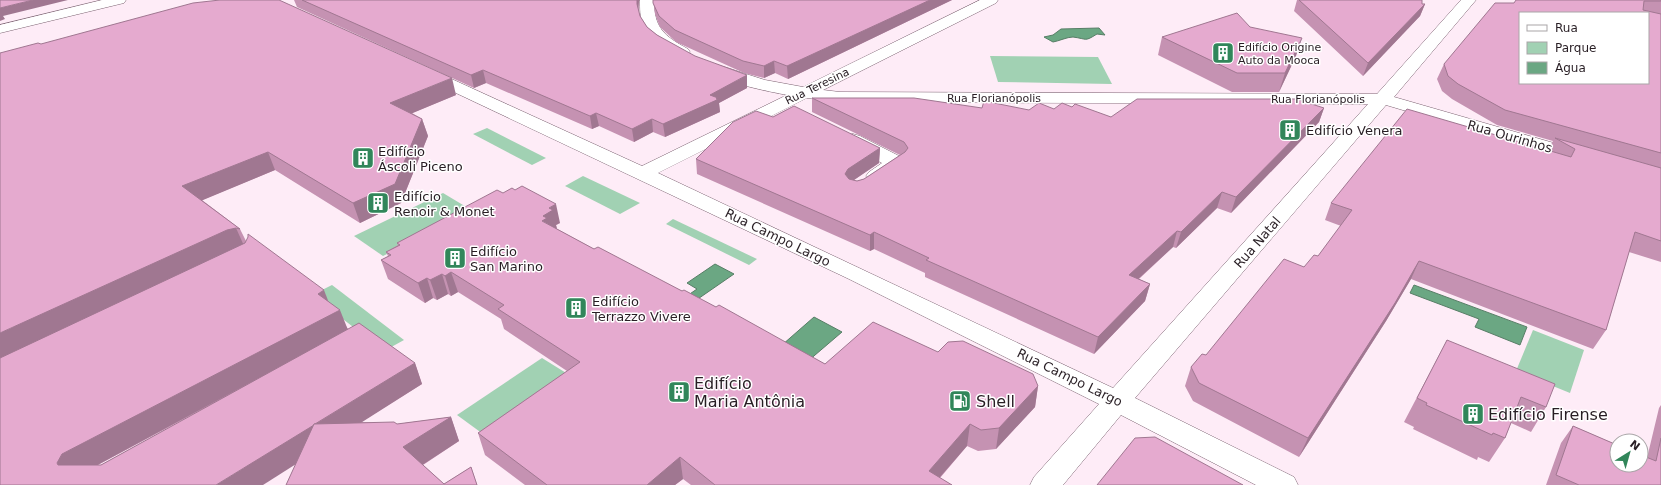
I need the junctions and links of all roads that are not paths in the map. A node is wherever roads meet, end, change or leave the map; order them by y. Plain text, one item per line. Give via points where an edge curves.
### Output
1 (119, 0) edge
2 (646, 0) edge
3 (991, 0) edge
4 (1470, 0) edge
5 (0, 29) edge
6 (409, 66) edge
7 (804, 93) junction
8 (1308, 99) junction
9 (1383, 99) junction
10 (780, 105) junction
11 (801, 115) edge
12 (1364, 121) junction
13 (834, 132) edge
14 (1593, 160) edge
15 (643, 173) junction
16 (862, 184) edge
17 (1118, 400) junction
18 (1045, 485) edge
19 (1283, 485) edge

1 - 5 street
2 - 7 street, Rua Florianópolis via 646,14 652,30 670,46 737,78
3 - 7 street, Rua Teresina
4 - 9 street, Rua Natal
6 - 15 street, Rua Campo Largo
7 - 8 street, Rua Florianópolis via 840,97
7 - 10 street, Rua Teresina
8 - 9 street, Rua Florianópolis
8 - 12 street via 1354,113
9 - 12 street, Rua Natal
9 - 14 street, Rua Ourinhos
10 - 11 street
10 - 15 street, Rua Teresina
12 - 17 street, Rua Natal
13 - 16 street via 896,162
15 - 17 street, Rua Campo Largo
17 - 18 street, Rua Natal
17 - 19 street, Rua Campo Largo

